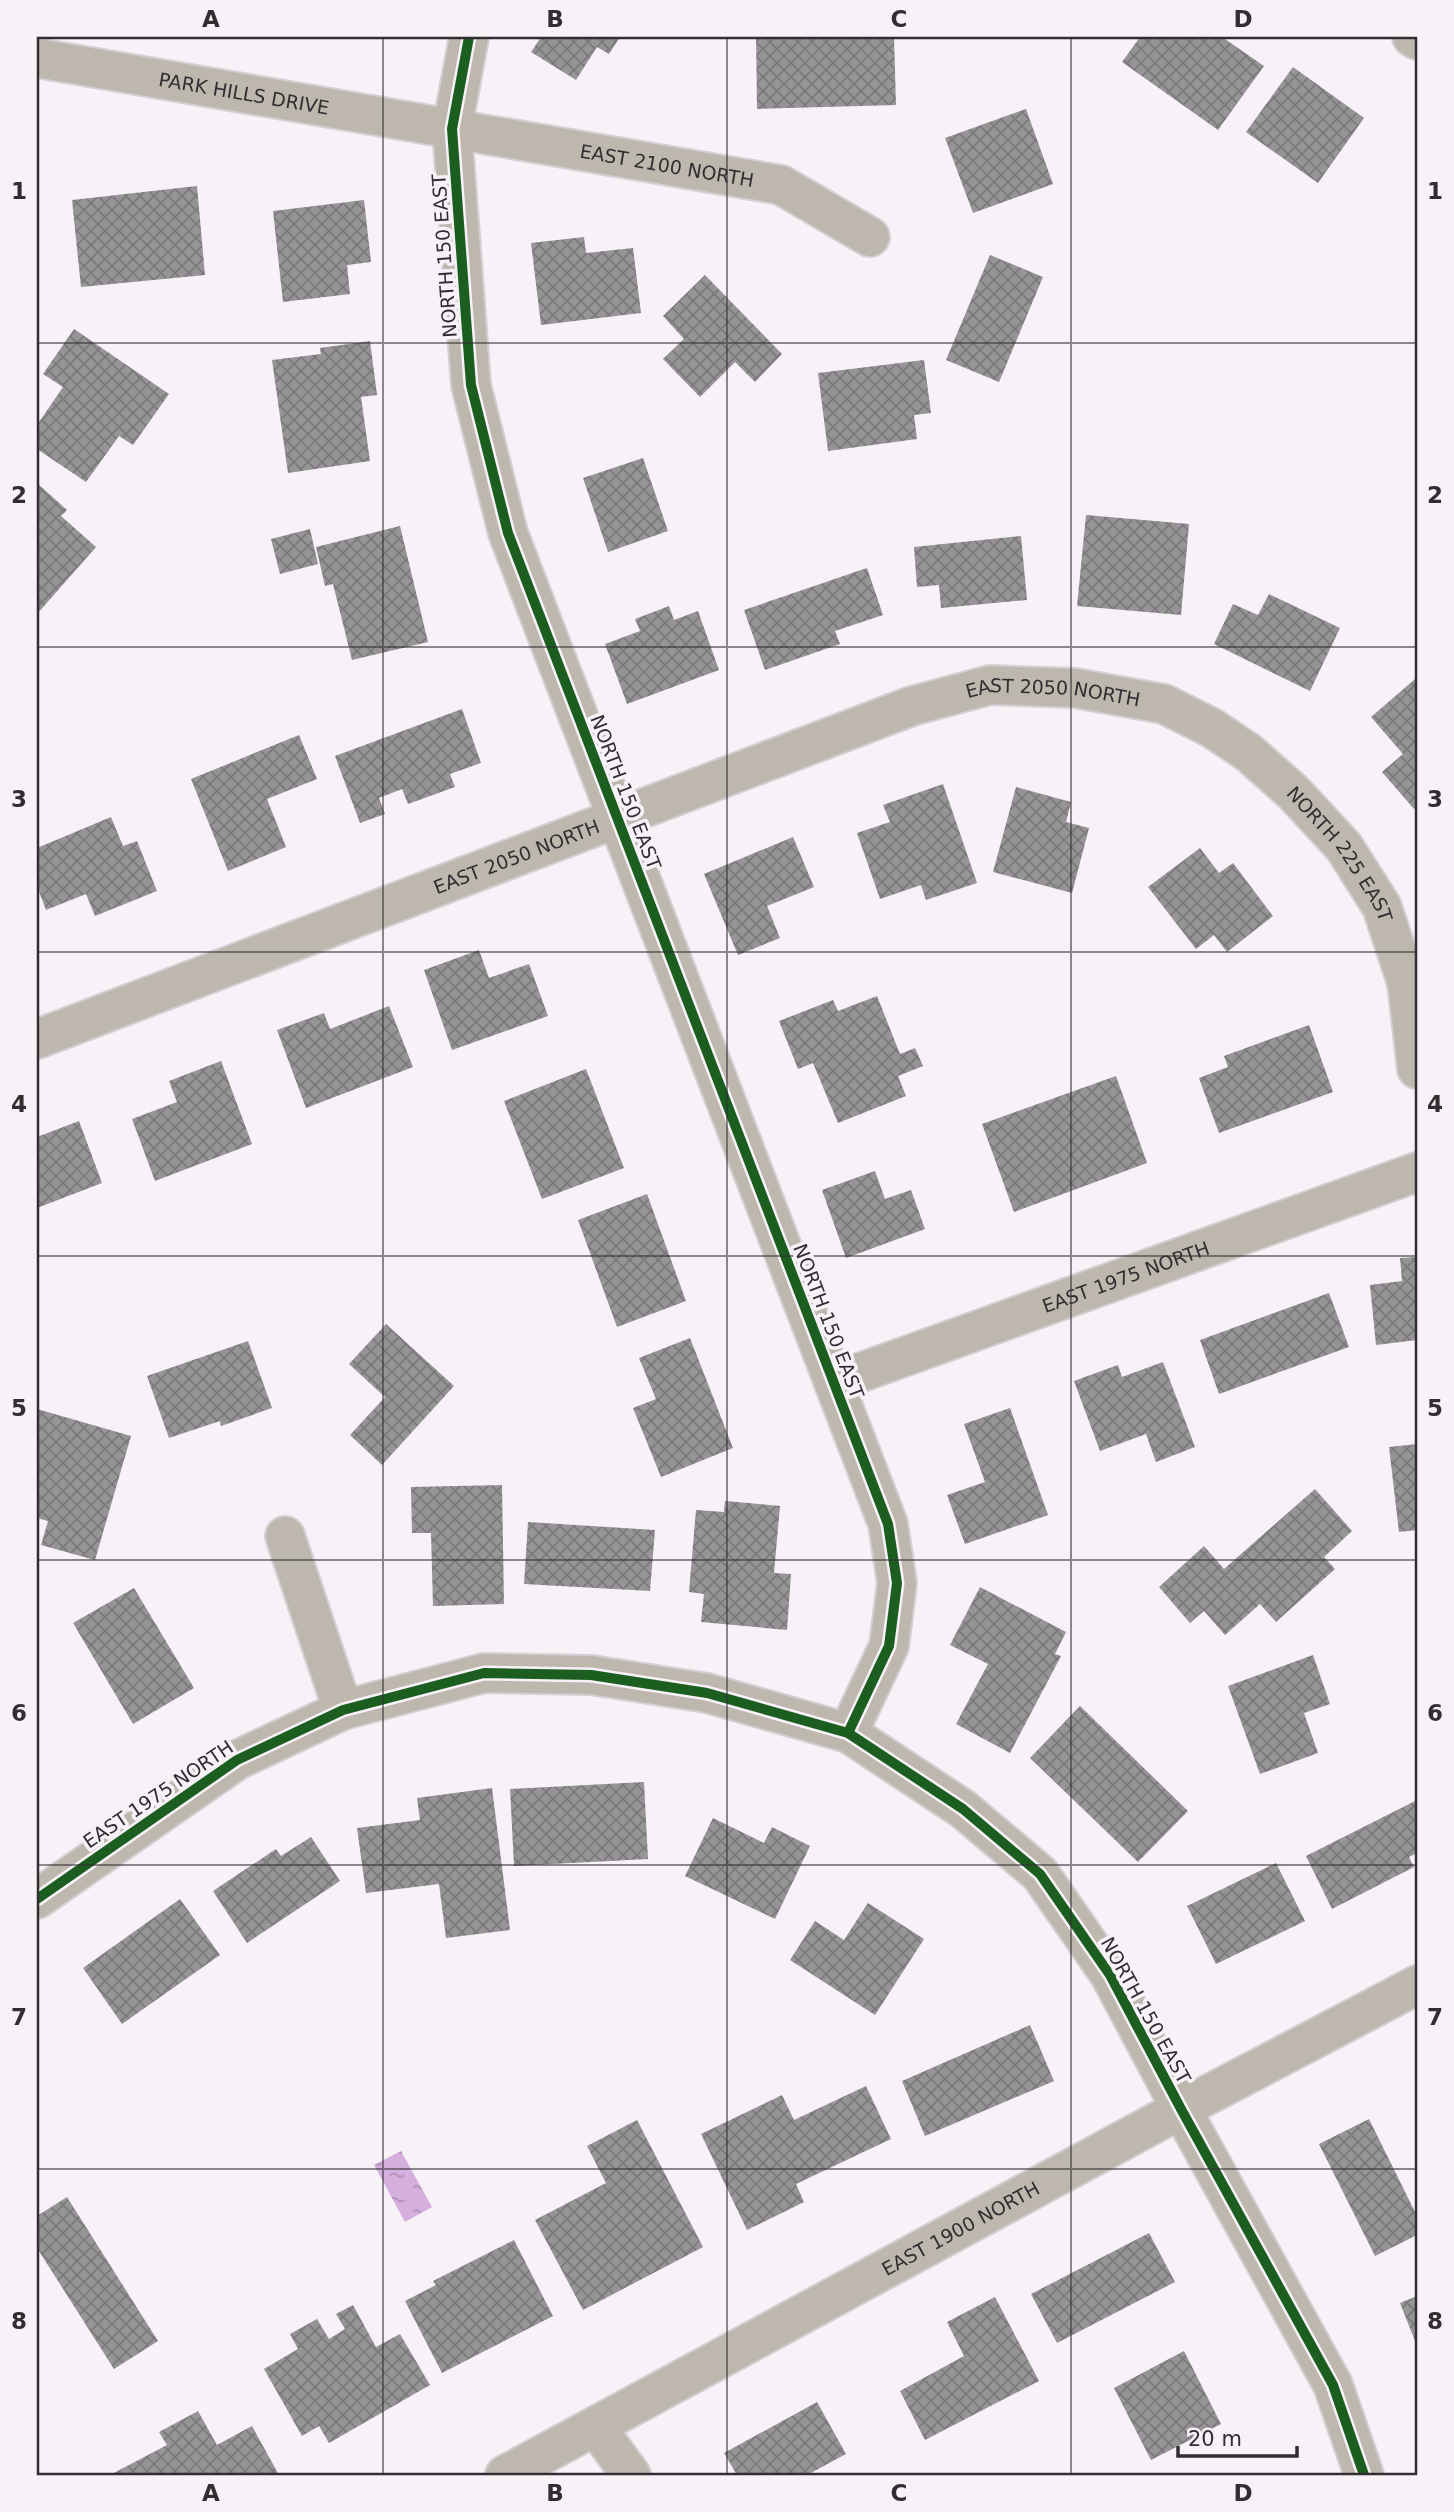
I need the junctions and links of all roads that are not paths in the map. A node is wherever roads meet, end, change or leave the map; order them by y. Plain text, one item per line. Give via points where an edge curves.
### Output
1 (469, 37) edge
2 (1412, 37) edge
3 (1417, 40) edge
4 (38, 63) edge
5 (452, 129) junction
6 (870, 237) dead end
7 (1164, 704) joint
8 (617, 818) junction
9 (37, 1039) edge
10 (1417, 1069) edge
11 (1417, 1172) edge
12 (834, 1382) junction
13 (285, 1536) dead end
14 (343, 1710) junction
15 (848, 1733) junction
16 (37, 1899) edge
17 (1417, 1985) edge
18 (1181, 2109) junction
19 (596, 2427) junction
20 (505, 2475) edge
21 (631, 2475) edge
22 (1364, 2475) edge

1 - 5 street, NORTH 150 EAST
2 - 3 street
4 - 5 street, PARK HILLS DRIVE
5 - 6 street, EAST 2100 NORTH via 781,185
5 - 8 street, NORTH 150 EAST via 471,385 508,533
7 - 8 street, EAST 2050 NORTH via 1075,688 990,685 912,706
7 - 10 street, NORTH 225 EAST via 1249,753 1344,847 1382,906 1408,983
8 - 9 street, EAST 2050 NORTH
8 - 12 street, NORTH 150 EAST
11 - 12 street, EAST 1975 NORTH
12 - 15 street, NORTH 150 EAST via 888,1524 897,1583 890,1646
13 - 14 street
14 - 15 street, EAST 1975 NORTH via 484,1673 591,1675 707,1693
14 - 16 street, EAST 1975 NORTH via 237,1760
15 - 18 street, NORTH 150 EAST via 963,1809 1040,1874 1110,1975
17 - 18 street, EAST 1900 NORTH
18 - 19 street, EAST 1900 NORTH
18 - 22 street, NORTH 150 EAST via 1333,2385
19 - 20 street, EAST 1900 NORTH
19 - 21 street

